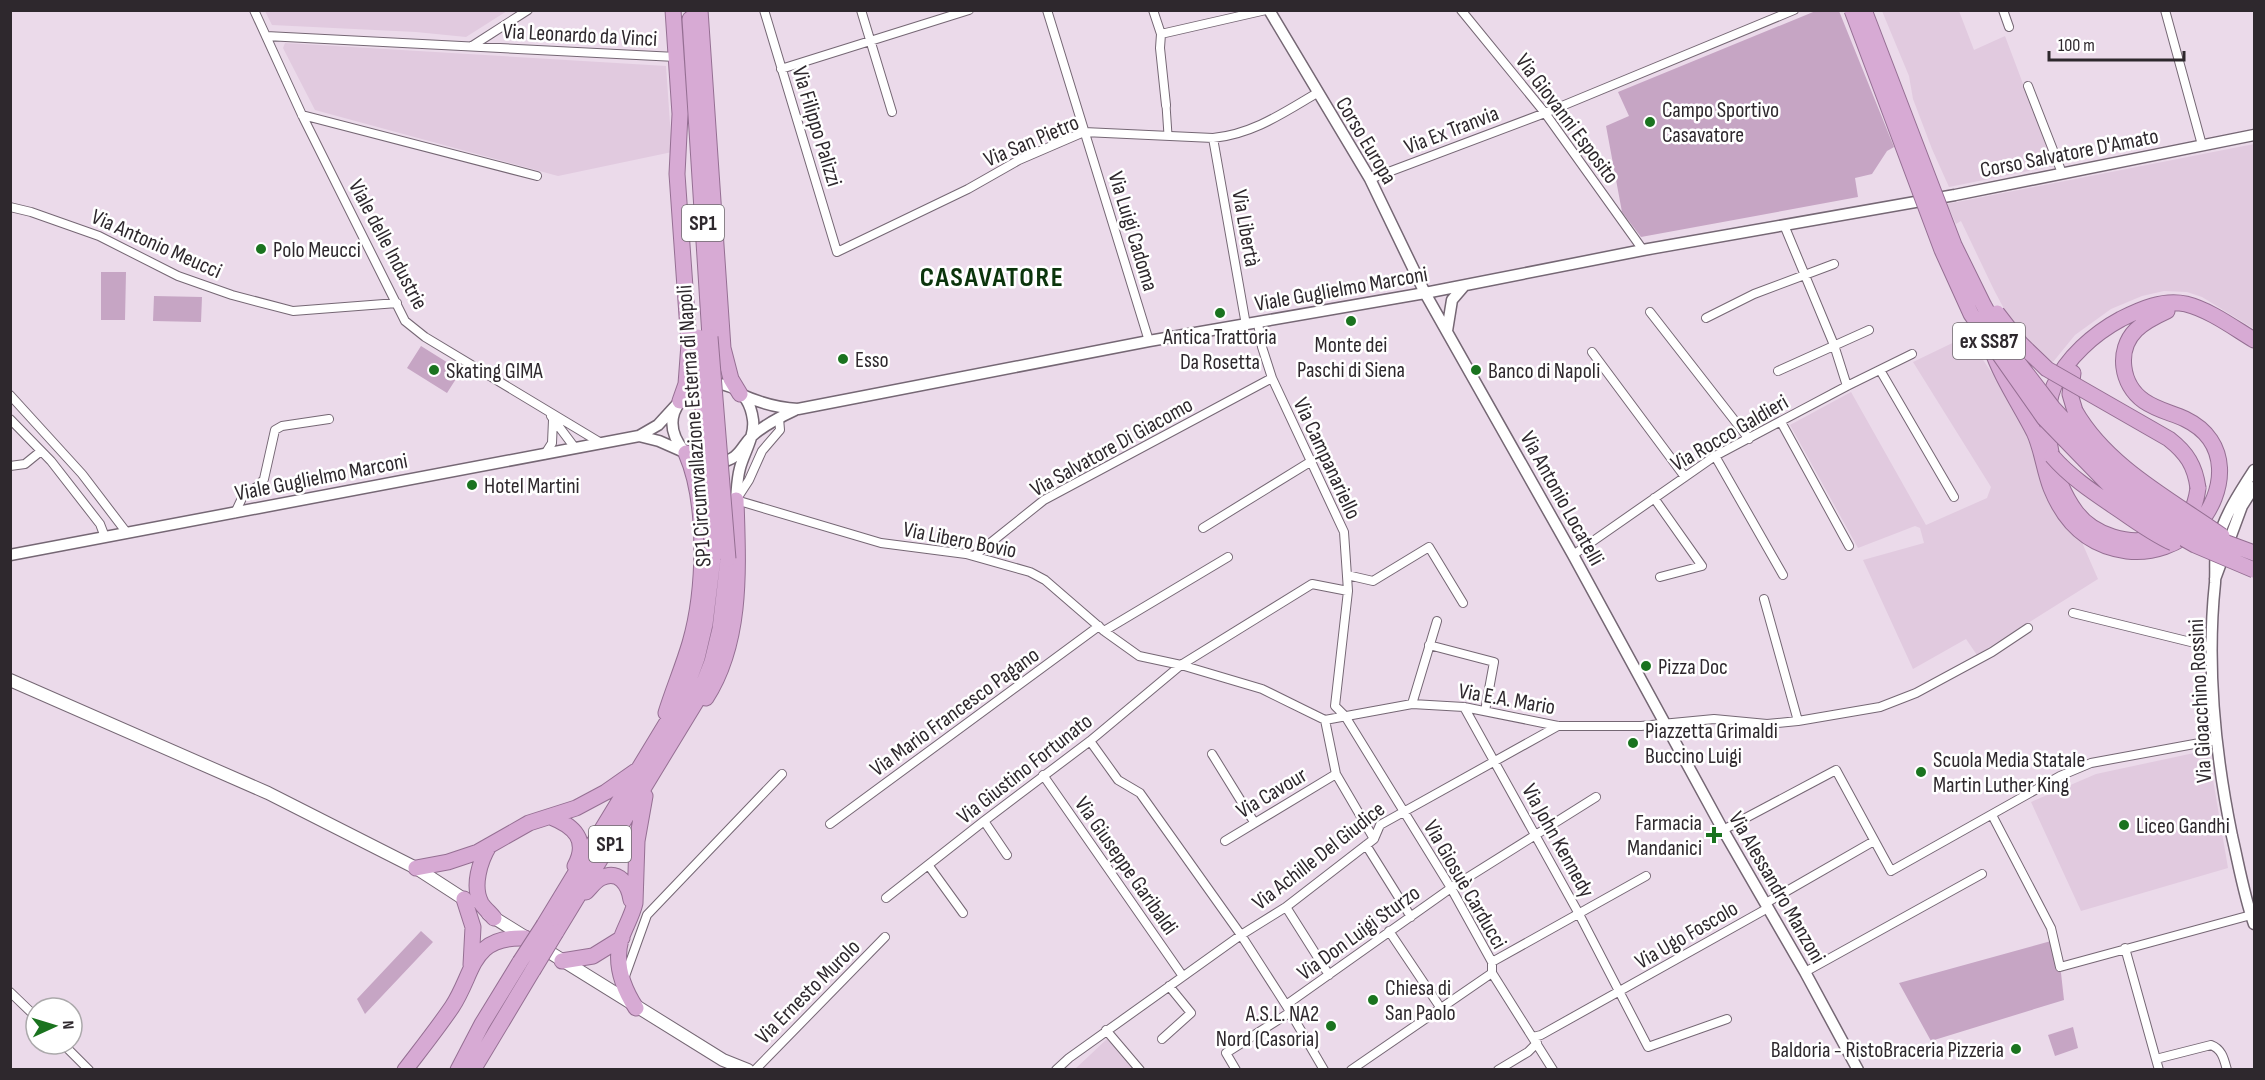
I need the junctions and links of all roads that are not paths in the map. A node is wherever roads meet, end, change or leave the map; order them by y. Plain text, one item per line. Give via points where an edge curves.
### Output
1 (254, 10) edge
2 (528, 10) edge
3 (673, 10) edge
4 (690, 10) edge
5 (700, 10) edge
6 (764, 10) edge
7 (861, 10) edge
8 (969, 10) edge
9 (1047, 10) edge
10 (1153, 10) edge
11 (1268, 10) edge
12 (1461, 10) edge
13 (1794, 10) edge
14 (1852, 10) edge
15 (1863, 10) edge
16 (2003, 10) edge
17 (2165, 10) edge
18 (2008, 27) dead end
19 (1161, 34) junction
20 (266, 36) junction
21 (871, 42) junction
22 (472, 46) junction
23 (676, 57) junction
24 (782, 69) junction
25 (2028, 86) dead end
26 (1317, 93) junction
27 (1166, 105) joint
28 (892, 112) dead end
29 (1545, 113) junction
30 (680, 114) junction
31 (302, 115) junction
32 (1084, 132) junction
33 (1168, 135) junction
34 (2254, 135) edge
35 (1213, 138) junction
36 (2202, 145) junction
37 (2062, 173) junction
38 (537, 176) dead end
39 (1370, 179) junction
40 (1890, 206) joint
41 (10, 207) edge
42 (1784, 225) junction
43 (1643, 250) junction
44 (837, 252) joint
45 (1834, 264) dead end
46 (1805, 274) junction
47 (1973, 283) junction
48 (1464, 285) junction
49 (1425, 293) junction
50 (397, 303) junction
51 (2167, 311) junction
52 (1650, 312) dead end
53 (1706, 318) dead end
54 (1258, 322) junction
55 (1246, 325) junction
56 (1869, 330) dead end
57 (1447, 332) junction
58 (704, 337) junction
59 (2254, 340) edge
60 (1149, 341) junction
61 (1990, 343) junction
62 (1834, 345) junction
63 (1592, 352) dead end
64 (2254, 352) edge
65 (1912, 354) dead end
66 (1880, 370) junction
67 (1778, 371) dead end
68 (1272, 378) junction
69 (1847, 386) junction
70 (740, 394) junction
71 (10, 395) edge
72 (680, 401) junction
73 (798, 409) junction
74 (547, 411) junction
75 (778, 418) junction
76 (10, 419) edge
77 (329, 419) dead end
78 (553, 419) junction
79 (1781, 422) junction
80 (639, 436) junction
81 (751, 437) junction
82 (1749, 439) junction
83 (601, 443) junction
84 (575, 448) junction
85 (41, 451) junction
86 (62, 451) junction
87 (686, 453) junction
88 (545, 454) junction
89 (1715, 456) junction
90 (2052, 456) junction
91 (51, 461) junction
92 (1310, 462) junction
93 (10, 466) edge
94 (2254, 470) edge
95 (1685, 477) junction
96 (2254, 487) edge
97 (1954, 497) dead end
98 (1654, 498) junction
99 (736, 500) junction
100 (235, 513) junction
101 (1203, 528) dead end
102 (127, 533) junction
103 (105, 537) junction
104 (1849, 546) dead end
105 (2239, 548) junction
106 (2254, 553) edge
107 (10, 555) edge
108 (1573, 555) junction
109 (974, 556) junction
110 (1228, 558) dead end
111 (720, 559) junction
112 (2254, 570) edge
113 (1347, 575) junction
114 (1783, 575) dead end
115 (1660, 577) dead end
116 (2215, 580) junction
117 (1348, 591) junction
118 (1764, 598) dead end
119 (1463, 603) dead end
120 (2073, 613) dead end
121 (1437, 621) dead end
122 (2028, 628) dead end
123 (1102, 629) junction
124 (1429, 645) junction
125 (2211, 647) junction
126 (1181, 665) junction
127 (10, 680) edge
128 (1412, 704) junction
129 (1464, 707) junction
130 (1485, 711) junction
131 (1345, 716) junction
132 (1325, 720) junction
133 (1798, 721) junction
134 (1664, 723) junction
135 (1558, 726) junction
136 (658, 738) junction
137 (675, 738) junction
138 (2216, 740) junction
139 (1090, 741) junction
140 (1212, 754) dead end
141 (1495, 762) junction
142 (641, 767) junction
143 (782, 774) dead end
144 (1336, 774) junction
145 (1043, 776) junction
146 (648, 783) junction
147 (1596, 797) dead end
148 (1404, 812) junction
149 (1992, 815) junction
150 (551, 817) junction
151 (984, 820) junction
152 (1254, 822) junction
153 (830, 824) dead end
154 (1723, 830) junction
155 (1535, 833) junction
156 (1374, 839) junction
157 (1225, 841) dead end
158 (1874, 842) junction
159 (1366, 845) junction
160 (489, 846) junction
161 (1007, 855) dead end
162 (928, 866) junction
163 (416, 868) junction
164 (1982, 874) dead end
165 (1646, 876) dead end
166 (1450, 888) junction
167 (886, 898) dead end
168 (465, 899) junction
169 (566, 902) junction
170 (1767, 906) junction
171 (1286, 907) junction
172 (963, 914) dead end
173 (1579, 914) junction
174 (1411, 917) junction
175 (494, 918) junction
176 (630, 918) junction
177 (2253, 920) edge
178 (1389, 931) junction
179 (1240, 935) junction
180 (885, 937) dead end
181 (525, 938) junction
182 (621, 938) junction
183 (2125, 948) junction
184 (562, 961) junction
185 (1491, 962) junction
186 (471, 965) junction
187 (526, 966) junction
188 (1805, 972) junction
189 (1492, 973) junction
190 (1182, 975) junction
191 (1329, 975) junction
192 (622, 983) junction
193 (1169, 986) junction
194 (10, 992) edge
195 (1621, 992) junction
196 (24, 1005) edge
197 (1440, 1007) junction
198 (636, 1008) junction
199 (1288, 1009) junction
200 (1727, 1019) dead end
201 (495, 1030) junction
202 (1106, 1030) junction
203 (1162, 1039) dead end
204 (1535, 1040) junction
205 (75, 1056) edge
206 (2156, 1059) junction
207 (88, 1070) edge
208 (405, 1070) edge
209 (458, 1070) edge
210 (473, 1070) edge
211 (480, 1070) edge
212 (748, 1070) edge
213 (755, 1070) edge
214 (1056, 1070) edge
215 (1140, 1070) edge
216 (1236, 1070) edge
217 (1324, 1070) edge
218 (1351, 1070) edge
219 (1498, 1070) edge
220 (1553, 1070) edge
221 (1858, 1070) edge
222 (2159, 1070) edge
223 (2228, 1070) edge

1 - 20 street, Viale delle Industrie
2 - 22 street
3 - 23 highway
4 - 58 highway, SP1 Circumvallazione Esterna di Napoli / SP1
5 - 70 highway via 723,348 731,379
6 - 24 street, Via Filippo Palizzi
7 - 21 street
8 - 21 street
9 - 32 street, Via Luigi Cadoma
10 - 19 street
11 - 19 street
11 - 26 street, Corso Europa
12 - 29 street, Via Giovanni Esposito
13 - 29 street, Via Ex Tranvia
14 - 61 highway, ex SS87, bridge via 1942,250 1971,314
15 - 47 highway, ex SS87, bridge via 1954,245
16 - 18 street
17 - 36 street
19 - 27 street
20 - 22 street, Via Leonardo da Vinci
20 - 31 street, Viale delle Industrie
21 - 24 street
21 - 28 street
22 - 23 street, Via Leonardo da Vinci
23 - 30 highway
24 - 44 street, Via Filippo Palizzi
25 - 37 street
26 - 35 street, Via San Pietro via 1250,130
26 - 39 street, Corso Europa
27 - 33 street
29 - 39 street, Via Ex Tranvia
29 - 43 street, Via Giovanni Esposito
30 - 58 highway, SP1 Circumvallazione Esterna di Napoli / SP1
30 - 72 highway via 677,174 689,344 686,384
31 - 38 street
31 - 50 street, Viale delle Industrie
32 - 33 street, Via San Pietro
32 - 44 street, Via San Pietro via 1019,160
32 - 60 street, Via Luigi Cadoma
33 - 35 street, Via San Pietro
34 - 36 street, Corso Salvatore D'Amato
35 - 55 street, Via Libertà
36 - 37 street, Corso Salvatore D'Amato
37 - 40 street, Corso Salvatore D'Amato
39 - 49 street, Corso Europa
40 - 42 street, Viale Guglielmo Marconi
41 - 50 street, Via Antonio Meucci via 99,236 178,276 293,311
42 - 43 street, Viale Guglielmo Marconi
42 - 46 street
43 - 48 street, Viale Guglielmo Marconi
45 - 46 street
46 - 53 street
46 - 62 street
47 - 90 highway, bridge via 2020,344 2047,369 2182,449 2196,474 2195,504 2189,518 2166,534 2134,541 2114,538 2077,514 2064,492
47 - 105 highway, ex SS87, bridge via 2010,352 2053,408 2119,479 2174,520
48 - 49 street, Viale Guglielmo Marconi
48 - 57 street via 1452,300
49 - 54 street, Viale Guglielmo Marconi
49 - 57 street, Via Antonio Locatelli
50 - 74 street, Viale delle Industrie via 405,321 425,337
51 - 61 highway via 2135,331 2125,348 2123,366 2128,384 2142,400 2205,432 2217,451 2220,466 2218,487 2197,525 2180,540 2148,551 2112,549 2096,543 2063,512 2051,489 2035,434 1999,370
51 - 64 highway via 2190,314
51 - 105 highway, bridge via 2153,312 2130,322 2088,350 2072,375 2070,394 2075,411 2084,426 2128,470
52 - 82 street
54 - 55 street, Viale Guglielmo Marconi
54 - 68 street, Via Campanariello
55 - 60 street, Viale Guglielmo Marconi
56 - 62 street
57 - 108 street, Via Antonio Locatelli
58 - 111 highway, SP1 Circumvallazione Esterna di Napoli / SP1, bridge
59 - 90 highway via 2186,304 2156,305 2111,324 2089,341 2054,386 2048,434
60 - 73 street, Viale Guglielmo Marconi
61 - 112 highway, ex SS87, bridge via 2044,418 2113,489 2167,529
62 - 67 street
62 - 69 street
63 - 95 street
65 - 66 street, Via Rocco Galdieri
66 - 69 street, Via Rocco Galdieri
66 - 97 street
68 - 92 street, Via Campanariello
68 - 109 street, Via Salvatore Di Giacomo via 1044,500
69 - 79 street, Via Rocco Galdieri
70 - 72 street via 711,383 696,387
70 - 73 street, Viale Guglielmo Marconi via 778,408
70 - 81 street via 749,406
71 - 86 street
72 - 80 street, Viale Guglielmo Marconi via 658,424
72 - 87 street via 673,425
73 - 75 street, Viale Guglielmo Marconi
74 - 78 street
74 - 83 street, Viale delle Industrie
75 - 81 street, Viale Guglielmo Marconi
75 - 99 street via 780,430 762,450
76 - 85 street
77 - 100 street via 275,430 264,479 243,496
78 - 84 street
78 - 88 street via 552,443
79 - 82 street, Via Rocco Galdieri
79 - 104 street
80 - 83 street, Viale Guglielmo Marconi
80 - 87 street
81 - 87 street via 743,451 715,464
81 - 99 street via 737,482
82 - 89 street, Via Rocco Galdieri
83 - 84 street, Viale Guglielmo Marconi
84 - 88 street, Viale Guglielmo Marconi
85 - 91 street
85 - 93 street via 25,464
86 - 91 street
86 - 102 street
87 - 136 highway via 698,489 702,533 699,588 690,642
88 - 100 street, Viale Guglielmo Marconi
89 - 95 street, Via Rocco Galdieri
89 - 114 street
90 - 112 highway, bridge via 2079,483 2168,541 2212,560
91 - 103 street via 100,524
92 - 101 street
92 - 113 street, Via Campanariello via 1344,532
94 - 116 street, Via Gioacchino Rossini via 2220,534
95 - 98 street, Via Rocco Galdieri
96 - 116 street via 2242,506
98 - 108 street, Via Rocco Galdieri
98 - 115 street via 1702,566
99 - 109 street, Via Libero Bovio via 881,543
99 - 137 highway via 738,567 729,642 714,686
100 - 102 street, Viale Guglielmo Marconi
102 - 103 street, Viale Guglielmo Marconi
103 - 107 street, Viale Guglielmo Marconi
105 - 106 highway, ex SS87, bridge
108 - 134 street, Via Antonio Locatelli
109 - 123 street, Via Libero Bovio via 1045,580
110 - 123 street, Via Mario Francesco Pagano
111 - 136 highway, SP1 Circumvallazione Esterna di Napoli / SP1 via 697,658 683,696
111 - 137 highway, SP1 Circumvallazione Esterna di Napoli / SP1 via 720,629 712,662 697,700
113 - 117 street, Via Campanariello
113 - 119 street via 1373,580 1429,547
116 - 125 street, Via Gioacchino Rossini
117 - 126 street, Via Giustino Fortunato via 1312,584
117 - 131 street, Via Campanariello via 1335,706
118 - 133 street
120 - 125 street
121 - 124 street
122 - 133 street, Via E.A. Mario via 1916,693 1880,707
123 - 126 street, Via Libero Bovio via 1139,656
123 - 153 street, Via Mario Francesco Pagano
124 - 128 street
124 - 130 street via 1494,662
125 - 138 street, Via Gioacchino Rossini
126 - 132 street, Via Libero Bovio via 1262,689
126 - 139 street, Via Giustino Fortunato
127 - 163 main road via 268,793
128 - 129 street, Via E.A. Mario
128 - 131 street, Via E.A. Mario
129 - 130 street, Via E.A. Mario
129 - 141 street, Via John Kennedy
130 - 135 street, Via E.A. Mario
131 - 132 street
131 - 148 street, Via Giosuè Carducci
132 - 144 street
133 - 134 street, Via E.A. Mario via 1767,724 1714,719
134 - 135 street, Via E.A. Mario
134 - 154 street, Via Alessandro Manzoni
135 - 141 street, Via Achille Del Giudice
136 - 142 highway, SP1 Circumvallazione Esterna di Napoli / SP1
137 - 146 highway, SP1 Circumvallazione Esterna di Napoli / SP1
138 - 149 street via 2091,763
138 - 177 street, Via Gioacchino Rossini via 2222,787
139 - 145 street, Via Giustino Fortunato
139 - 179 street via 1118,780 1140,793
140 - 152 street
141 - 148 street, Via Achille Del Giudice
141 - 155 street, Via John Kennedy
142 - 150 highway via 606,792
142 - 169 highway, SP1 Circumvallazione Esterna di Napoli / SP1
143 - 192 street via 647,915
144 - 152 street, Via Cavour
144 - 156 street
145 - 151 street, Via Giustino Fortunato
145 - 190 street, Via Giuseppe Garibaldi
146 - 169 highway, SP1 Circumvallazione Esterna di Napoli / SP1
146 - 176 highway via 637,841 635,903
147 - 155 street
148 - 156 street, Via Achille Del Giudice via 1380,825
148 - 166 street, Via Giosuè Carducci
149 - 158 street via 1891,871
149 - 183 street via 2051,928 2060,967
150 - 160 highway via 529,823
150 - 169 highway via 569,823 581,845 578,860 567,878
151 - 161 street
151 - 162 street, Via Giustino Fortunato
152 - 157 street, Via Cavour
154 - 158 street via 1836,770
154 - 170 street, Via Alessandro Manzoni
155 - 166 street
155 - 173 street, Via John Kennedy
156 - 159 street, Via Achille Del Giudice
158 - 170 street, Via Ugo Foscolo
159 - 171 street, Via Achille Del Giudice
159 - 174 street
160 - 163 highway via 465,857
160 - 175 highway via 481,864 478,888 482,903
162 - 167 street, Via Giustino Fortunato
162 - 172 street
163 - 168 main road
164 - 188 street
165 - 173 street
166 - 174 street, Via Don Luigi Sturzo
166 - 185 street, Via Giosuè Carducci
168 - 175 main road
168 - 186 highway via 472,927
169 - 176 highway via 601,878 614,876 630,892
169 - 187 highway, SP1 Circumvallazione Esterna di Napoli / SP1, bridge
170 - 188 street, Via Alessandro Manzoni
170 - 195 street, Via Ugo Foscolo
171 - 179 street, Via Achille Del Giudice
171 - 191 street
173 - 185 street
173 - 195 street, Via John Kennedy
174 - 178 street, Via Don Luigi Sturzo
175 - 181 main road
176 - 182 highway
177 - 183 street
178 - 191 street, Via Don Luigi Sturzo
178 - 197 street
179 - 190 street, Via Achille Del Giudice
179 - 199 street
180 - 213 street, Via Ernesto Murolo
181 - 184 main road
181 - 186 highway via 494,943
182 - 184 highway via 593,956
182 - 192 highway
183 - 206 street
184 - 198 main road
185 - 189 street, Via Giosuè Carducci
186 - 208 highway via 452,1007
187 - 201 highway, SP1 Circumvallazione Esterna di Napoli / SP1
187 - 209 highway, SP1 Circumvallazione Esterna di Napoli / SP1
188 - 221 street, Via Alessandro Manzoni
189 - 197 street
189 - 204 street, Via Giosuè Carducci
190 - 193 street, Via Achille Del Giudice
191 - 199 street, Via Don Luigi Sturzo
192 - 198 highway
193 - 202 street, Via Achille Del Giudice
193 - 203 street via 1191,1013
194 - 196 street
195 - 200 street, Via Ugo Foscolo via 1648,1047
195 - 204 street, Via Ugo Foscolo
197 - 218 street
198 - 212 main road via 723,1060
199 - 216 street, Via Don Luigi Sturzo via 1226,1053
199 - 217 street
201 - 210 highway, SP1 Circumvallazione Esterna di Napoli / SP1
201 - 211 highway
202 - 214 street, Via Achille Del Giudice
202 - 215 street
204 - 219 street, Via Ugo Foscolo via 1528,1052
204 - 220 street, Via Giosuè Carducci
205 - 207 street
206 - 222 street
206 - 223 street via 2211,1045 2221,1053

